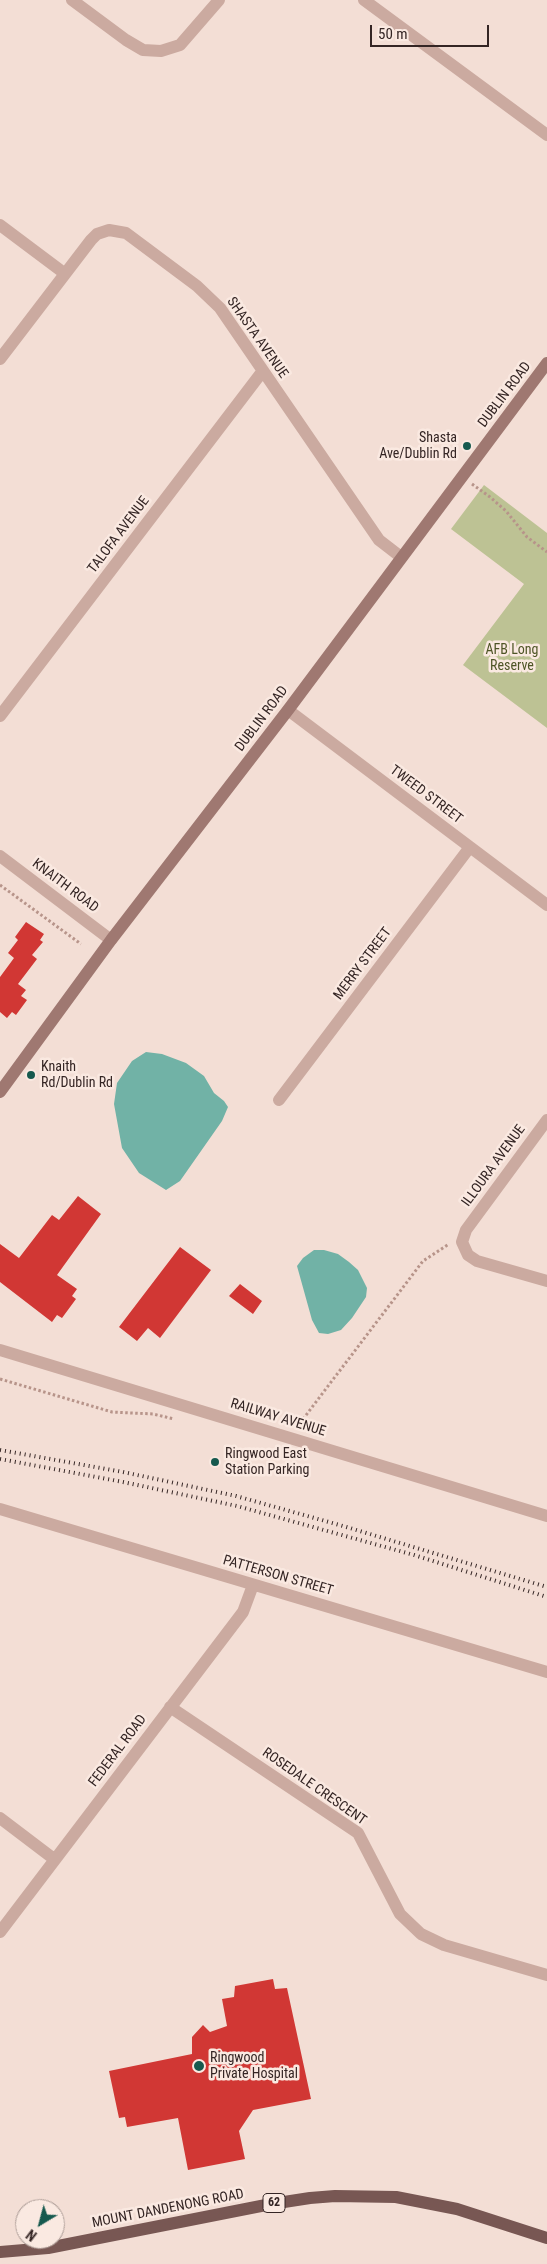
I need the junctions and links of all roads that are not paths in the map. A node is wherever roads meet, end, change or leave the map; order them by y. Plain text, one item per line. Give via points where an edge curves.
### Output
1 (72, 0) edge
2 (219, 0) edge
3 (364, 0) edge
4 (547, 136) edge
5 (0, 225) edge
6 (64, 274) junction
7 (0, 359) edge
8 (547, 363) edge
9 (262, 372) junction
10 (401, 558) junction
11 (288, 710) junction
12 (0, 716) edge
13 (470, 847) junction
14 (0, 856) edge
15 (547, 905) edge
16 (111, 940) junction
17 (0, 1092) edge
18 (279, 1100) dead end
19 (547, 1120) edge
20 (547, 1281) edge
21 (0, 1350) edge
22 (0, 1510) edge
23 (547, 1516) edge
24 (253, 1585) junction
25 (547, 1672) edge
26 (170, 1707) junction
27 (0, 1818) edge
28 (54, 1860) junction
29 (0, 1932) edge
30 (547, 1975) edge
31 (547, 2238) edge
32 (0, 2252) edge

1 - 2 street via 143,50 162,51 180,45
3 - 4 street
5 - 6 street
6 - 7 street, SHASTA AVENUE
6 - 9 street, SHASTA AVENUE via 98,234 109,230 126,234 220,308
8 - 10 main road, DUBLIN ROAD
9 - 10 street, SHASTA AVENUE via 380,540
9 - 12 street, TALOFA AVENUE
10 - 11 main road, DUBLIN ROAD
11 - 13 street, TWEED STREET
11 - 16 main road, DUBLIN ROAD
13 - 15 street, TWEED STREET
13 - 18 street, MERRY STREET
14 - 16 street, KNAITH ROAD
16 - 17 main road, DUBLIN ROAD
19 - 20 street, ILLOURA AVENUE via 466,1230 462,1242 468,1256 477,1261
21 - 23 street, RAILWAY AVENUE
22 - 24 street, PATTERSON STREET
24 - 25 street, PATTERSON STREET
24 - 26 street, FEDERAL ROAD via 243,1612
26 - 28 street, FEDERAL ROAD
26 - 30 street, ROSEDALE CRESCENT via 358,1833 400,1914 421,1934 444,1945
27 - 28 street
28 - 29 street, FEDERAL ROAD
31 - 32 main road, MOUNT DANDENONG ROAD / 62 via 457,2209 396,2197 335,2196 271,2204 48,2248

